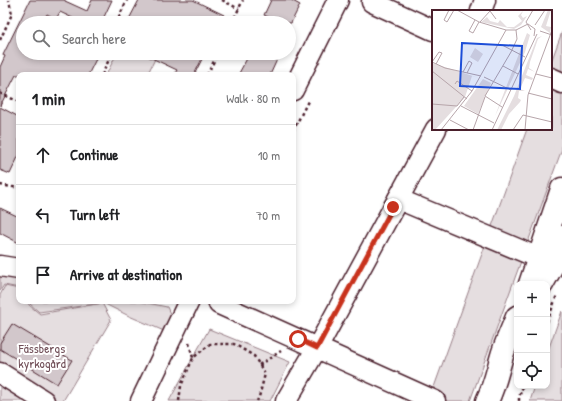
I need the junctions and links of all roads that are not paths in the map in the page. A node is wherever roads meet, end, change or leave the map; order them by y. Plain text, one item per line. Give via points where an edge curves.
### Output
1 (338, 0) edge
2 (485, 0) edge
3 (372, 2) dead end
4 (481, 10) edge
5 (432, 30) edge
6 (552, 78) edge
7 (562, 83) edge
8 (296, 84) edge
9 (435, 130) edge
10 (562, 189) edge
11 (398, 199) junction
12 (562, 237) edge
13 (539, 258) junction
14 (0, 266) edge
15 (16, 269) edge
16 (531, 281) edge
17 (551, 286) edge
18 (185, 304) edge
19 (219, 304) dead end
20 (514, 324) edge
21 (317, 348) junction
22 (514, 366) edge
23 (0, 373) edge
24 (44, 401) edge
25 (141, 401) edge
26 (286, 401) edge
27 (435, 401) edge
28 (487, 401) edge
29 (500, 401) edge

1 - 8 street
2 - 4 street
3 - 5 street
6 - 7 street
9 - 11 street
10 - 13 main road
11 - 13 street
11 - 21 street
12 - 17 main road via 551,268
13 - 16 main road
14 - 15 street
18 - 25 street
19 - 21 street
20 - 28 main road
21 - 26 street
21 - 27 street
22 - 29 main road
23 - 24 street

